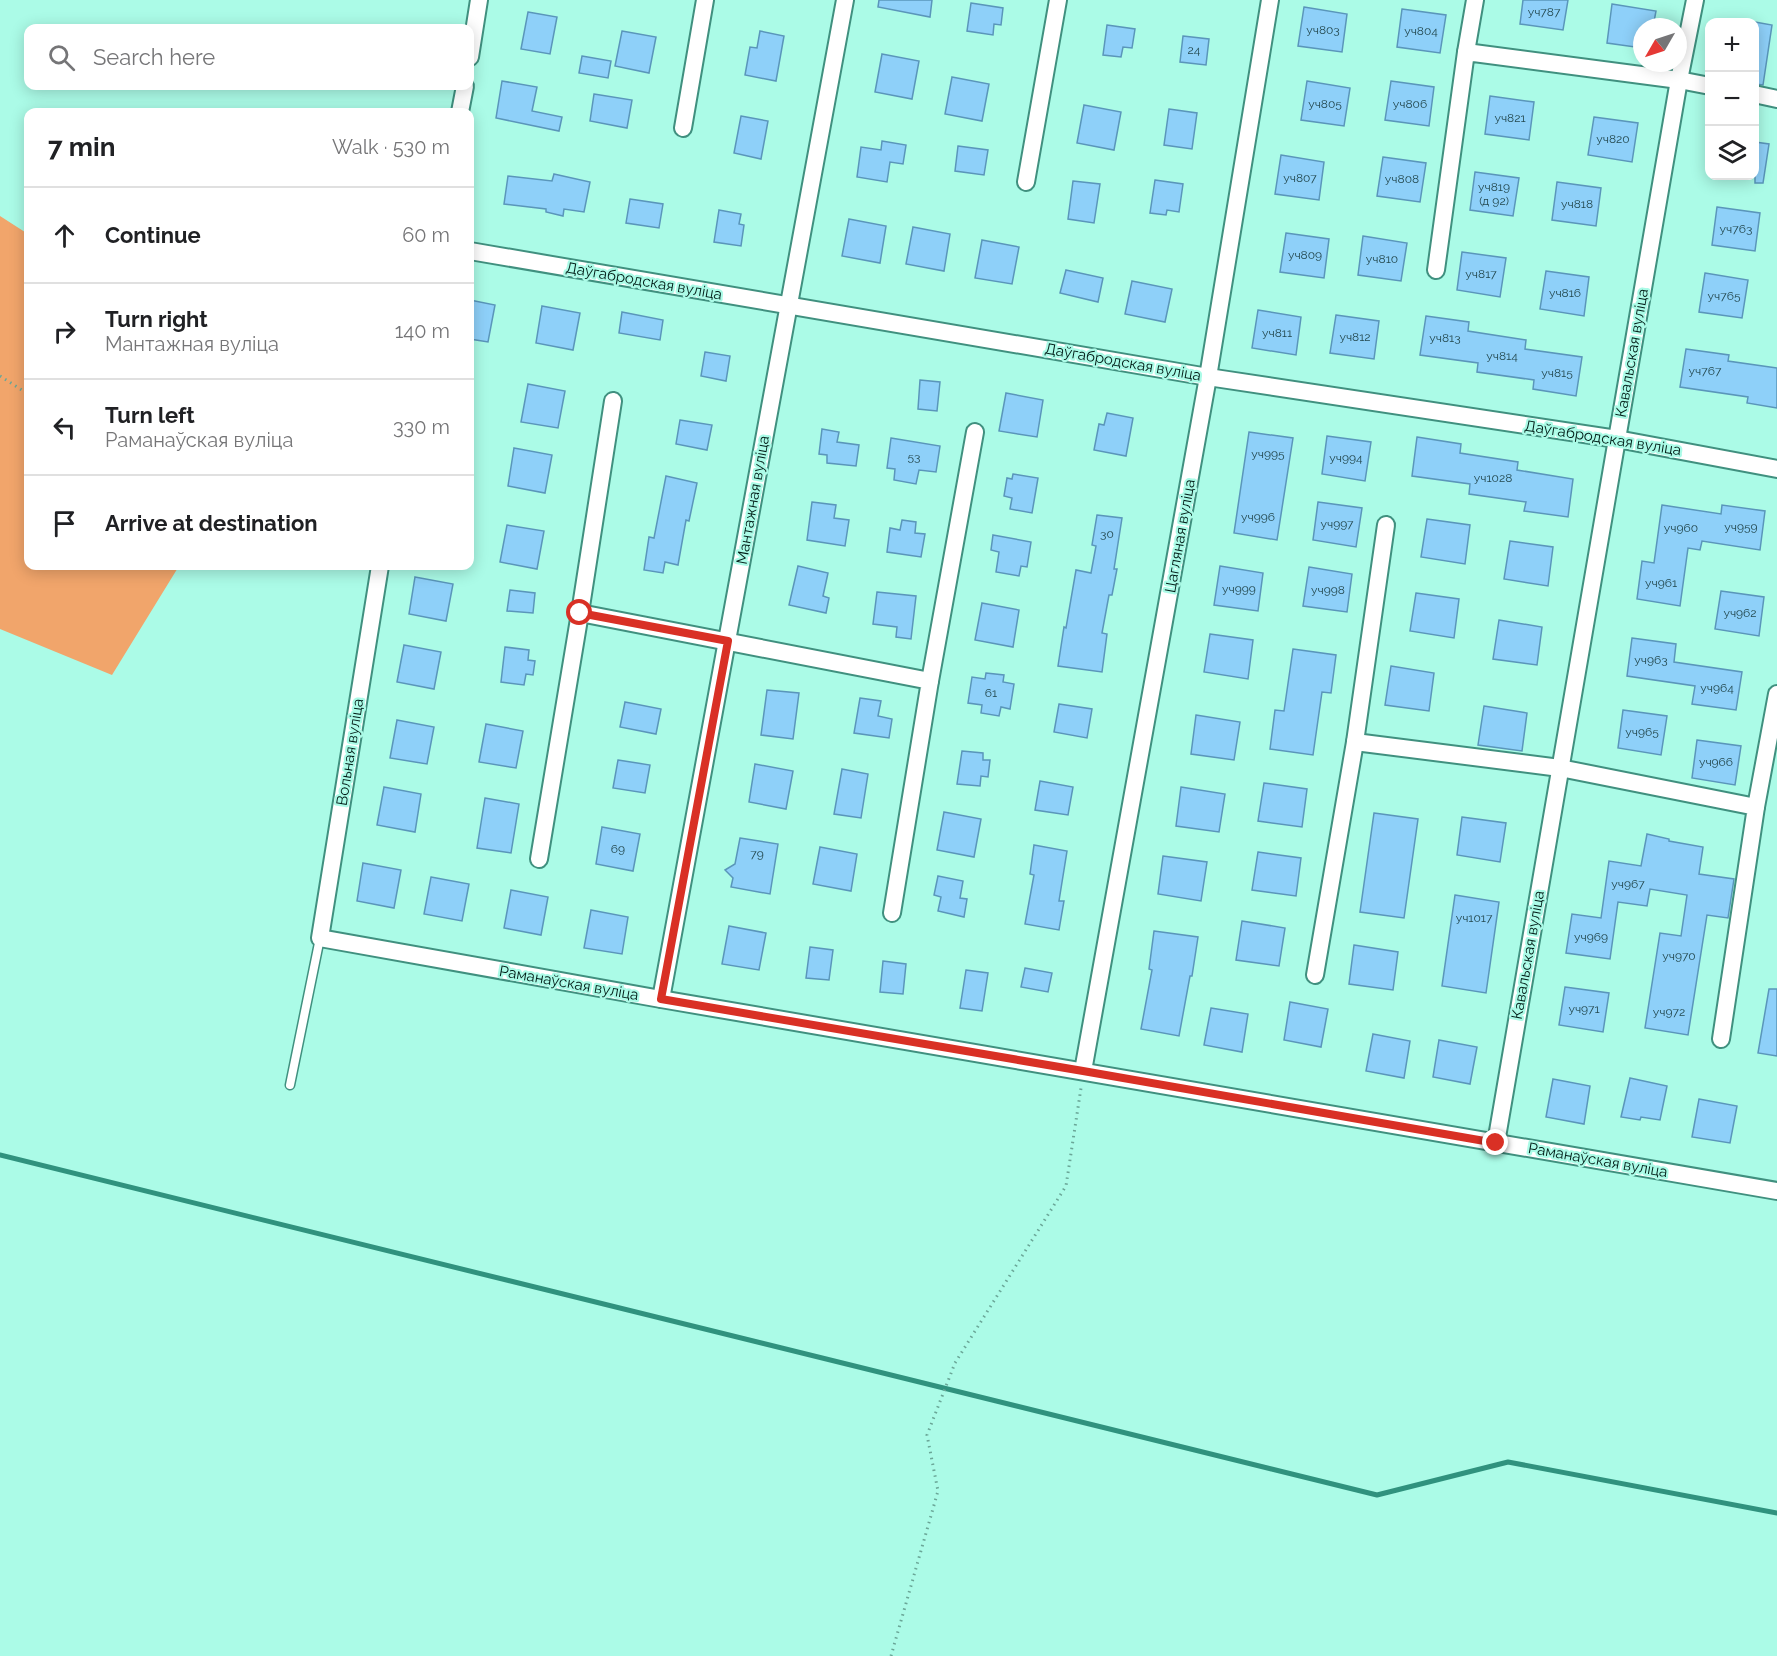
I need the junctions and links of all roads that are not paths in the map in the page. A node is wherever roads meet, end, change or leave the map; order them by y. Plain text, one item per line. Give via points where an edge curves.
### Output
1 (479, 0) edge
2 (705, 0) edge
3 (845, 0) edge
4 (1058, 0) edge
5 (1270, 0) edge
6 (1474, 0) edge
7 (1695, 0) edge
8 (474, 32) edge
9 (1466, 52) junction
10 (1679, 80) junction
11 (1705, 85) edge
12 (464, 90) edge
13 (1759, 95) edge
14 (1777, 99) edge
15 (461, 108) edge
16 (683, 128) dead end
17 (1026, 182) dead end
18 (474, 252) edge
19 (1436, 270) dead end
20 (789, 305) junction
21 (1208, 377) junction
22 (613, 401) dead end
23 (975, 432) dead end
24 (1617, 439) junction
25 (1777, 469) edge
26 (1386, 525) dead end
27 (379, 570) edge
28 (580, 613) junction
29 (728, 641) junction
30 (930, 681) junction
31 (1777, 694) edge
32 (1355, 742) junction
33 (1560, 768) junction
34 (1756, 807) junction
35 (539, 859) dead end
36 (892, 913) dead end
37 (320, 938) junction
38 (1315, 975) dead end
39 (661, 999) junction
40 (1721, 1040) dead end
41 (1083, 1071) junction
42 (290, 1085) dead end
43 (1496, 1143) junction
44 (1777, 1191) edge

1 - 8 street
2 - 16 street
3 - 20 street, Мантажная вуліца
4 - 17 street
5 - 21 street, Цагляная вуліца
6 - 9 street
7 - 10 street, Кавальская вуліца
9 - 10 street
9 - 19 street
10 - 11 street
10 - 24 street, Кавальская вуліца
12 - 15 street
13 - 14 street
18 - 20 street, Даўгабродская вуліца
20 - 21 street, Даўгабродская вуліца
20 - 29 street, Мантажная вуліца
21 - 24 street, Даўгабродская вуліца
21 - 41 street, Цагляная вуліца
22 - 28 street
23 - 30 street
24 - 25 street, Даўгабродская вуліца
24 - 33 street, Кавальская вуліца
26 - 32 street
27 - 37 street, Вольная вуліца
28 - 29 street
28 - 35 street
29 - 30 street
29 - 39 street, Мантажная вуліца
30 - 36 street
31 - 34 street
32 - 33 street
32 - 38 street
33 - 34 street
33 - 43 street, Кавальская вуліца
34 - 40 street
37 - 39 street, Раманаўская вуліца
37 - 42 lane
39 - 41 street, Раманаўская вуліца
41 - 43 street, Раманаўская вуліца
43 - 44 street, Раманаўская вуліца

